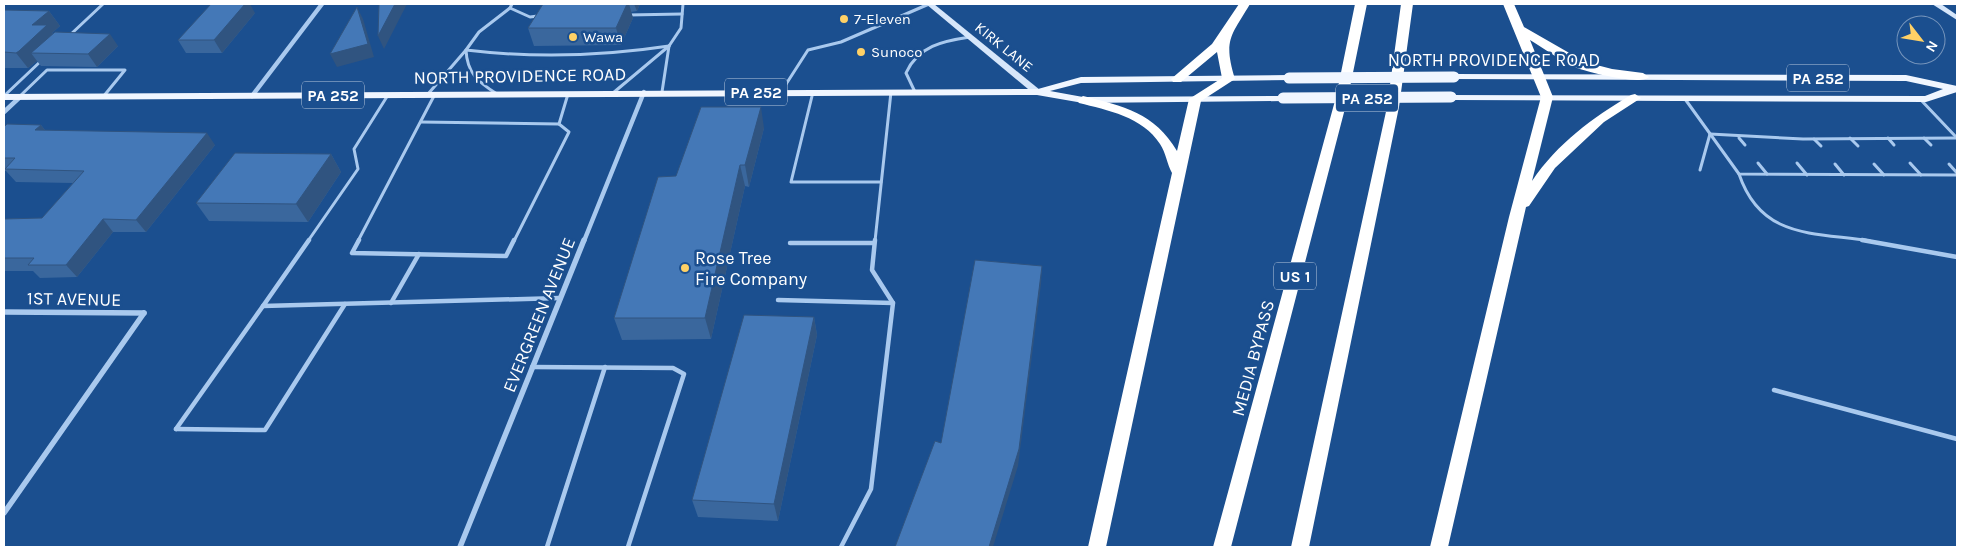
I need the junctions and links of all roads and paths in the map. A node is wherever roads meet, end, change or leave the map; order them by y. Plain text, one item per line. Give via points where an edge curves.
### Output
1 (104, 4) edge
2 (322, 4) edge
3 (512, 4) edge
4 (683, 4) edge
5 (929, 4) edge
6 (1244, 4) edge
7 (1361, 4) edge
8 (1407, 4) edge
9 (1509, 4) edge
10 (1936, 4) edge
11 (510, 8) junction
12 (682, 14) junction
13 (625, 15) edge
14 (539, 16) edge
15 (1957, 18) edge
16 (1521, 30) junction
17 (970, 37) junction
18 (1225, 37) junction
19 (67, 38) edge
20 (669, 46) junction
21 (466, 50) junction
22 (45, 58) edge
23 (1539, 77) junction
24 (1643, 78) junction
25 (1176, 79) junction
26 (1229, 79) junction
27 (1954, 89) edge
28 (644, 92) junction
29 (662, 92) junction
30 (781, 92) junction
31 (813, 92) junction
32 (891, 92) junction
33 (915, 92) junction
34 (1037, 92) junction
35 (568, 93) junction
36 (613, 93) junction
37 (432, 94) junction
38 (497, 94) junction
39 (389, 95) junction
40 (4, 96) edge
41 (252, 96) junction
42 (20, 97) junction
43 (103, 97) junction
44 (1547, 97) junction
45 (1239, 98) junction
46 (1635, 98) junction
47 (1194, 99) junction
48 (1083, 100) junction
49 (1685, 100) junction
50 (1920, 100) junction
51 (4, 112) edge
52 (421, 122) junction
53 (560, 124) junction
54 (1710, 134) junction
55 (1924, 137) junction
56 (1739, 138) junction
57 (1777, 138) junction
58 (1850, 138) junction
59 (1888, 138) junction
60 (1957, 138) edge
61 (1814, 139) junction
62 (1782, 144) dead end
63 (1745, 145) dead end
64 (1894, 145) dead end
65 (1821, 146) dead end
66 (1858, 146) dead end
67 (1931, 146) dead end
68 (354, 149) joint
69 (1758, 163) dead end
70 (1797, 163) dead end
71 (1910, 163) dead end
72 (1835, 164) dead end
73 (1874, 164) dead end
74 (1949, 164) dead end
75 (1700, 170) dead end
76 (1178, 173) junction
77 (1740, 174) junction
78 (1767, 174) junction
79 (1807, 174) junction
80 (1957, 174) edge
81 (1844, 175) junction
82 (1884, 175) junction
83 (1921, 175) junction
84 (881, 182) junction
85 (1516, 217) junction
86 (790, 243) dead end
87 (874, 244) junction
88 (419, 254) junction
89 (1957, 258) edge
90 (560, 298) junction
91 (778, 300) dead end
92 (391, 303) junction
93 (893, 303) junction
94 (345, 304) junction
95 (263, 306) junction
96 (4, 312) edge
97 (532, 367) junction
98 (605, 367) junction
99 (1774, 390) dead end
100 (1957, 439) edge
101 (4, 513) edge
102 (460, 547) edge
103 (546, 547) edge
104 (628, 547) edge
105 (841, 547) edge
106 (1097, 547) edge
107 (1222, 547) edge
108 (1300, 547) edge
109 (1439, 547) edge

1 - 19 lane
2 - 41 street
3 - 11 lane
4 - 12 lane
5 - 17 street, KIRK LANE
5 - 30 lane via 841,42 808,50
6 - 18 highway
7 - 107 highway, MEDIA BYPASS / US 1 via 1342,97
8 - 108 highway via 1393,107
9 - 16 highway
10 - 15 street
11 - 14 lane
11 - 21 lane via 479,32
12 - 13 lane
12 - 20 lane via 681,28
16 - 23 highway
16 - 24 highway via 1581,65
17 - 33 lane via 936,43 921,52 908,65 906,73
17 - 34 street, KIRK LANE
18 - 25 highway via 1204,60
18 - 26 highway via 1222,54
20 - 21 lane via 613,52
20 - 29 lane
20 - 36 lane
21 - 37 lane via 450,66
21 - 38 lane via 468,71
22 - 40 lane
23 - 24 main road, NORTH PROVIDENCE ROAD / PA 252
23 - 26 main road, NORTH PROVIDENCE ROAD / PA 252, bridge
23 - 44 highway
24 - 27 main road, NORTH PROVIDENCE ROAD / PA 252 via 1906,78
25 - 26 main road, NORTH PROVIDENCE ROAD / PA 252
25 - 34 main road, NORTH PROVIDENCE ROAD / PA 252 via 1081,80
26 - 45 main road
26 - 47 highway
27 - 50 main road, NORTH PROVIDENCE ROAD / PA 252
28 - 29 main road, NORTH PROVIDENCE ROAD / PA 252
28 - 36 main road, NORTH PROVIDENCE ROAD / PA 252
28 - 90 street, EVERGREEN AVENUE
29 - 30 main road, NORTH PROVIDENCE ROAD / PA 252
30 - 31 main road, NORTH PROVIDENCE ROAD / PA 252
31 - 32 main road, NORTH PROVIDENCE ROAD / PA 252
31 - 84 lane via 792,182
32 - 33 main road, NORTH PROVIDENCE ROAD / PA 252
32 - 84 lane
33 - 34 main road, NORTH PROVIDENCE ROAD / PA 252
34 - 48 main road, NORTH PROVIDENCE ROAD / PA 252
35 - 36 main road, NORTH PROVIDENCE ROAD / PA 252
35 - 38 main road, NORTH PROVIDENCE ROAD / PA 252
35 - 53 lane
37 - 38 main road, NORTH PROVIDENCE ROAD / PA 252
37 - 39 main road, NORTH PROVIDENCE ROAD / PA 252
37 - 52 lane
39 - 41 main road, NORTH PROVIDENCE ROAD / PA 252
39 - 68 lane
40 - 42 main road, NORTH PROVIDENCE ROAD / PA 252
41 - 43 main road, NORTH PROVIDENCE ROAD / PA 252
42 - 43 main road, NORTH PROVIDENCE ROAD / PA 252
42 - 43 lane via 47,70 125,70
42 - 51 street
44 - 45 main road, NORTH PROVIDENCE ROAD / PA 252, bridge
44 - 46 main road, NORTH PROVIDENCE ROAD / PA 252
44 - 85 highway
45 - 47 main road, NORTH PROVIDENCE ROAD / PA 252
46 - 49 main road, NORTH PROVIDENCE ROAD / PA 252
46 - 85 highway via 1599,120 1550,165
47 - 48 main road, NORTH PROVIDENCE ROAD / PA 252
47 - 76 highway
48 - 76 highway via 1113,107 1150,125 1165,138 1174,153
49 - 50 main road, NORTH PROVIDENCE ROAD / PA 252
49 - 54 lane
50 - 60 lane
52 - 53 lane
52 - 88 lane via 352,253
53 - 88 lane via 569,132 506,256
54 - 56 lane
54 - 75 lane
54 - 77 lane
55 - 59 lane
55 - 60 lane
55 - 67 lane
56 - 57 lane
56 - 63 lane
57 - 61 lane
57 - 62 lane
58 - 59 lane
58 - 61 lane
58 - 66 lane
59 - 64 lane
61 - 65 lane
68 - 95 lane via 358,170
69 - 78 lane
70 - 79 lane
71 - 83 lane
72 - 81 lane
73 - 82 lane
74 - 80 lane
76 - 106 highway
77 - 78 lane
77 - 89 lane via 1745,192 1774,222 1801,232
78 - 79 lane
79 - 81 lane
80 - 83 lane
81 - 82 lane
82 - 83 lane
84 - 87 lane
85 - 109 highway
86 - 87 lane
87 - 93 lane via 872,270
88 - 92 lane
90 - 92 lane
90 - 97 street, EVERGREEN AVENUE
91 - 93 lane
92 - 94 lane
93 - 105 lane via 871,489
94 - 95 lane
94 - 95 lane via 265,430 176,429
96 - 101 street, 1ST AVENUE via 144,313
97 - 98 lane
97 - 102 street, EVERGREEN AVENUE
98 - 103 lane
98 - 104 lane via 673,368 684,374
99 - 100 lane

